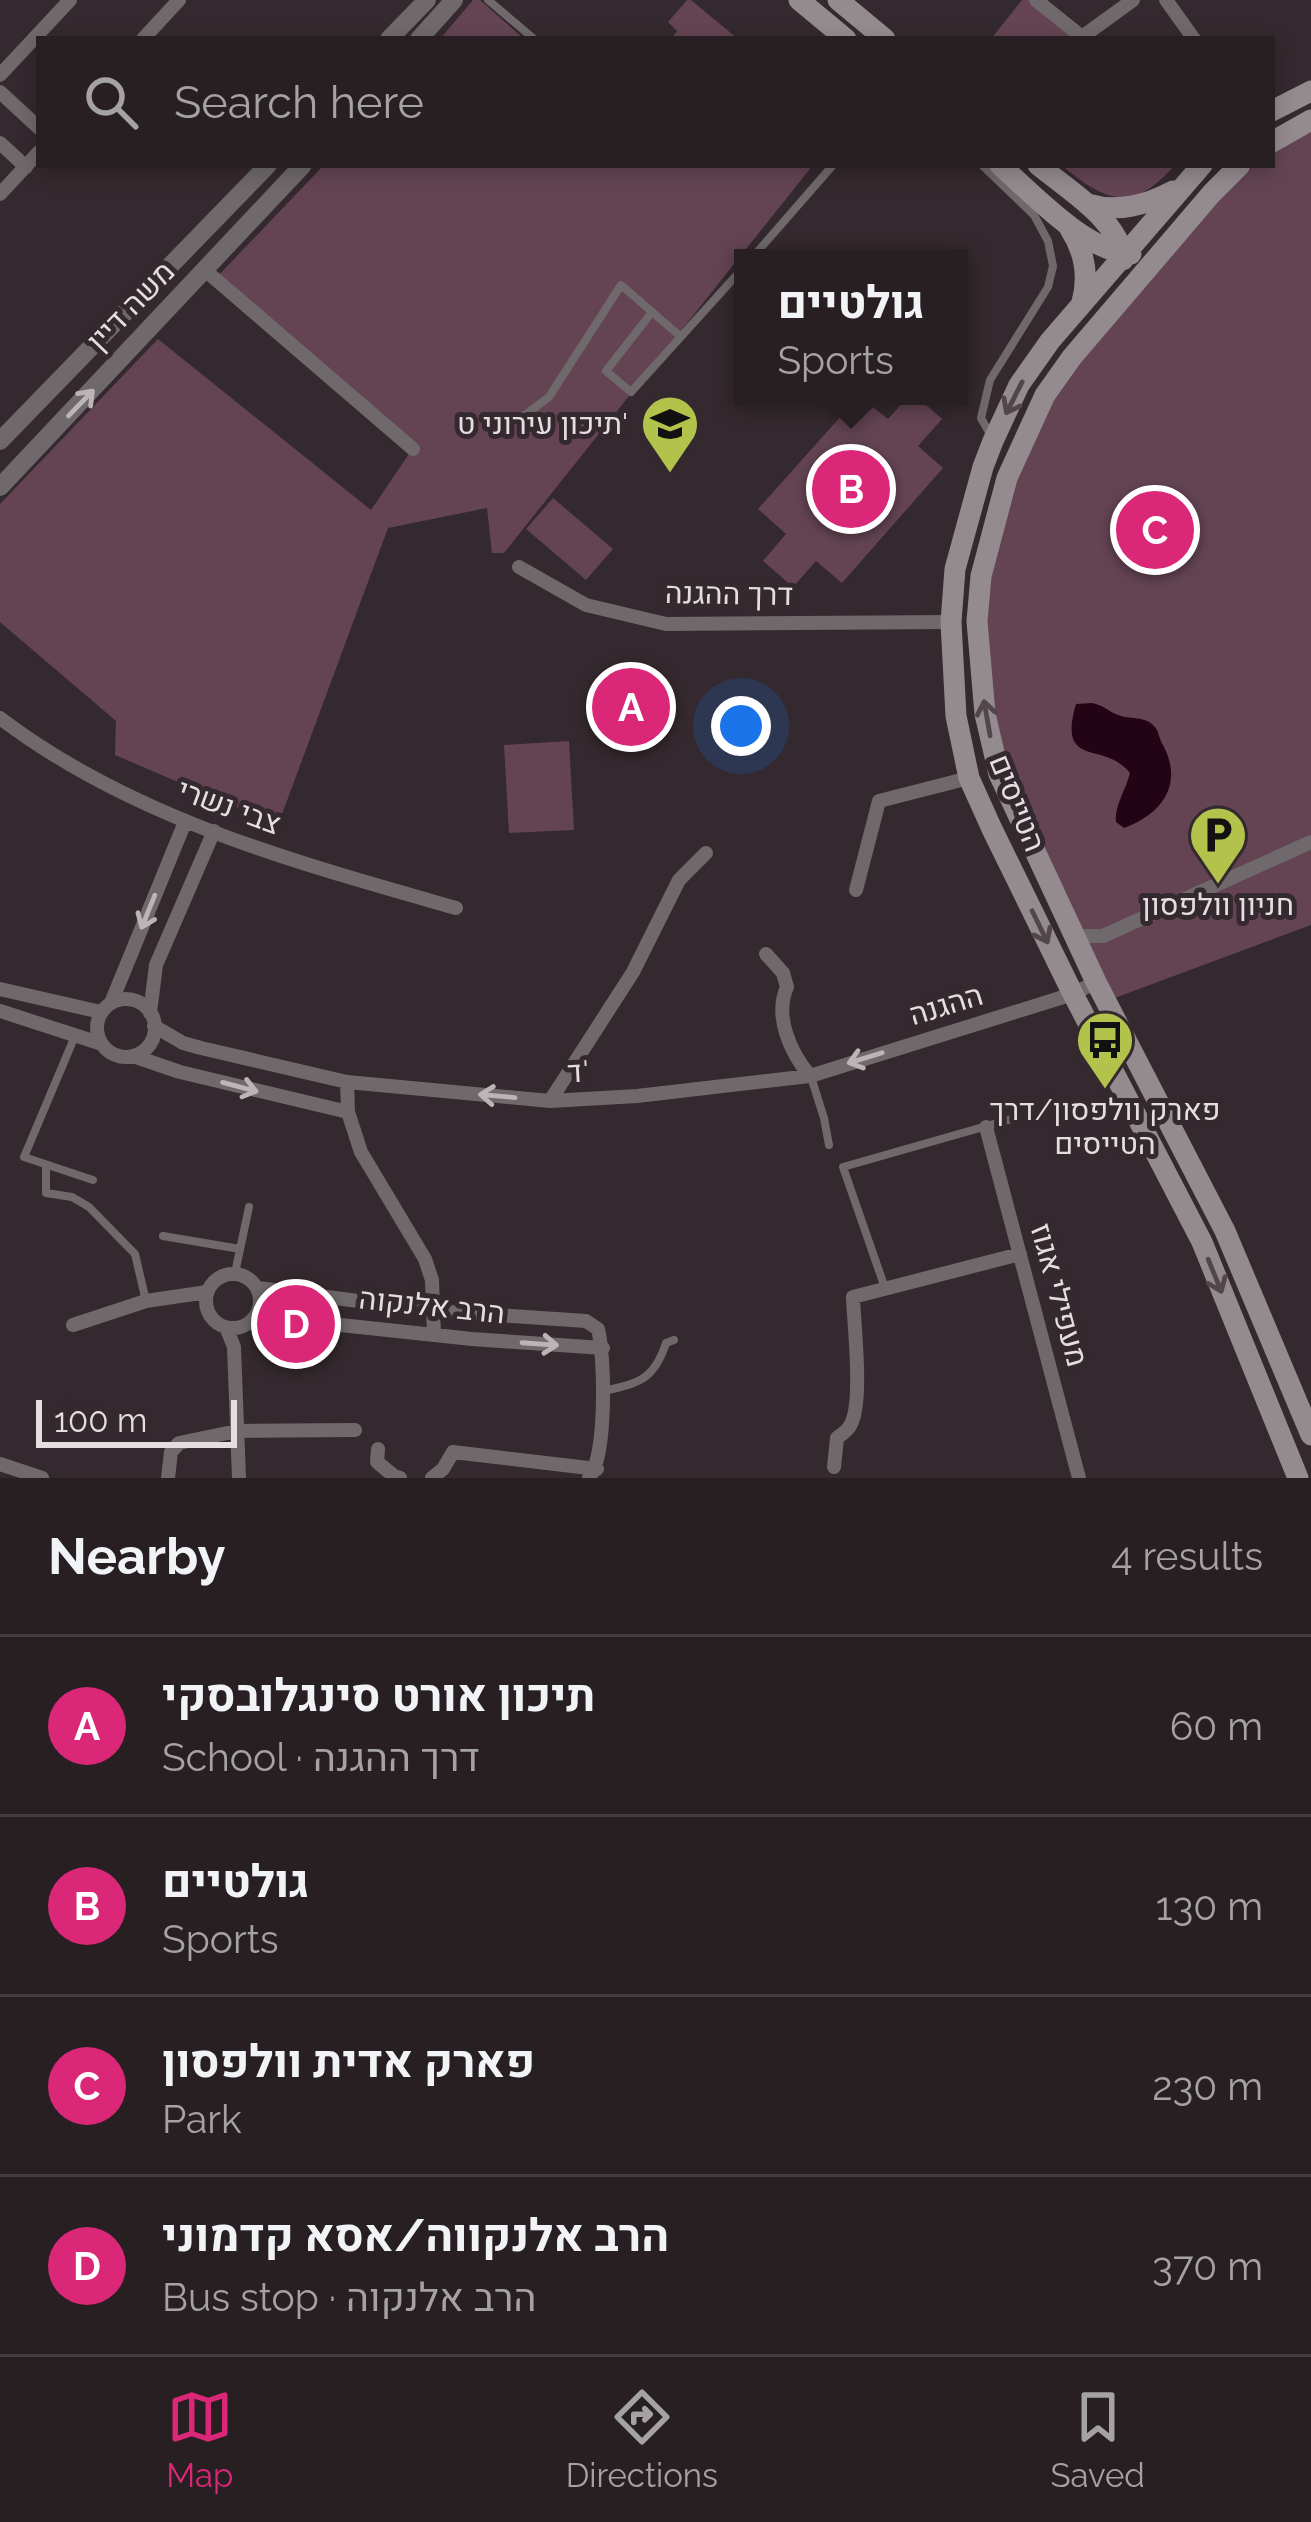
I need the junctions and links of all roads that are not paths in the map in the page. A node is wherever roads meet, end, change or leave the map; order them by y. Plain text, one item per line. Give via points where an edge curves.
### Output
1 (70, 0) edge
2 (179, 0) edge
3 (427, 0) edge
4 (454, 0) edge
5 (488, 0) edge
6 (800, 0) edge
7 (838, 0) edge
8 (1036, 0) edge
9 (1133, 0) edge
10 (1166, 0) edge
11 (36, 36) edge
12 (36, 36) edge
13 (146, 36) edge
14 (392, 36) edge
15 (421, 36) edge
16 (531, 36) edge
17 (842, 36) edge
18 (881, 36) edge
19 (1081, 36) edge
20 (1083, 36) edge
21 (1192, 36) edge
22 (0, 75) edge
23 (1311, 91) edge
24 (0, 92) edge
25 (1275, 109) edge
26 (1311, 120) edge
27 (36, 125) edge
28 (1275, 140) edge
29 (0, 142) edge
30 (36, 155) edge
31 (26, 167) junction
32 (265, 168) edge
33 (300, 168) edge
34 (830, 168) edge
35 (985, 168) edge
36 (1004, 168) edge
37 (1042, 168) edge
38 (1199, 168) edge
39 (1237, 168) edge
40 (1184, 185) junction
41 (0, 194) edge
42 (1080, 200) junction
43 (1062, 218) junction
44 (1184, 227) junction
45 (760, 249) edge
46 (1123, 254) junction
47 (206, 271) junction
48 (734, 278) edge
49 (1082, 303) junction
50 (652, 312) junction
51 (681, 337) junction
52 (1086, 341) junction
53 (525, 416) dead end
54 (0, 441) edge
55 (993, 441) junction
56 (413, 448) dead end
57 (0, 487) edge
58 (519, 566) dead end
59 (951, 622) junction
60 (0, 718) edge
61 (969, 778) junction
62 (185, 822) junction
63 (214, 831) junction
64 (1311, 843) edge
65 (706, 854) dead end
66 (856, 890) dead end
67 (456, 908) dead end
68 (1075, 936) junction
69 (1103, 936) junction
70 (766, 954) dead end
71 (1091, 972) junction
72 (0, 989) edge
73 (1073, 994) junction
74 (106, 1008) junction
75 (0, 1011) edge
76 (152, 1020) junction
77 (75, 1035) junction
78 (102, 1045) junction
79 (133, 1056) junction
80 (810, 1076) junction
81 (347, 1082) junction
82 (550, 1101) junction
83 (348, 1112) junction
84 (1018, 1117) dead end
85 (986, 1127) junction
86 (829, 1145) dead end
87 (46, 1165) junction
88 (93, 1180) dead end
89 (249, 1207) dead end
90 (163, 1236) dead end
91 (240, 1250) junction
92 (1019, 1254) junction
93 (235, 1273) junction
94 (258, 1288) junction
95 (885, 1289) junction
96 (206, 1299) junction
97 (146, 1300) junction
98 (435, 1312) junction
99 (256, 1316) junction
100 (73, 1325) dead end
101 (234, 1327) junction
102 (434, 1335) junction
103 (674, 1340) dead end
104 (603, 1348) junction
105 (602, 1391) junction
106 (355, 1430) dead end
107 (237, 1431) junction
108 (1311, 1435) edge
109 (378, 1449) dead end
110 (0, 1464) edge
111 (834, 1467) dead end
112 (593, 1474) edge
113 (42, 1478) edge
114 (168, 1478) edge
115 (239, 1478) edge
116 (400, 1478) edge
117 (432, 1478) edge
118 (1079, 1478) edge
119 (1298, 1478) edge

1 - 11 street
2 - 13 street
3 - 14 street
4 - 15 street
5 - 16 lane
6 - 17 main road
7 - 18 main road
8 - 19 street
9 - 20 street
10 - 21 street
12 - 22 street
23 - 25 main road
24 - 27 street
26 - 28 main road
29 - 31 street
30 - 31 street
31 - 41 street
32 - 54 street, משה דיין
33 - 47 street, משה דיין
34 - 45 lane
35 - 55 lane via 1034,214 1053,266 990,380 981,418
36 - 43 main road
37 - 42 main road
38 - 40 main road, הטייסים
39 - 44 main road, הטייסים
40 - 42 main road via 1129,207
40 - 46 main road, הטייסים
42 - 46 main road via 1112,229
43 - 46 main road
43 - 49 main road via 1083,257
44 - 46 main road
44 - 52 main road, הטייסים
46 - 49 main road, הטייסים
46 - 52 main road via 1116,292
47 - 56 street
57 -> 47 street, משה דיין
48 - 51 lane
49 -> 55 main road, הטייסים via 1019,385
50 - 51 lane
50 - 51 lane via 606,371 632,392
50 - 53 lane via 621,285 549,398
68 -> 52 main road, הטייסים via 1000,774 977,621 1007,478 1045,395
55 - 59 main road, הטייסים via 955,569
58 - 59 street, דרך ההגנה via 586,605 667,624
59 - 61 main road, הטייסים
60 - 62 street, צבי נשרי via 39,748
61 - 66 street via 880,801
61 -> 73 main road, הטייסים
62 - 63 street, צבי נשרי
62 -> 74 street
63 - 67 street, צבי נשרי
63 - 76 street via 156,965
64 - 69 street
65 - 82 street via 680,880 633,972
68 - 69 street
68 - 71 main road, הטייסים
69 - 71 street
70 - 80 street via 783,973 784,1022
71 - 73 street, ההגנה
71 - 108 main road, הטייסים via 1225,1231
72 - 74 street
73 -> 80 street, ההגנה
73 -> 119 main road, הטייסים via 1202,1243
74 - 76 street via 137,1001
74 - 78 street via 97,1028
75 - 77 street
76 - 79 street via 148,1046
76 - 81 street via 183,1043
77 - 78 street
77 - 87 lane via 24,1157
78 - 79 street
79 -> 83 street
80 - 82 street, ד'
80 - 86 lane
82 -> 81 street, ד'
81 - 83 street
83 - 98 street via 369,1168 425,1259
84 - 85 lane
85 - 92 street, מעפילי אגוז
85 - 95 lane via 843,1167
87 - 88 lane
87 - 97 lane via 46,1193 89,1207 135,1254
89 - 91 lane
90 - 91 lane
91 - 93 lane
92 - 95 street
92 - 118 street, מעפילי אגוז
93 - 94 street
93 - 96 street via 217,1278
94 - 98 street, הרב אלנקוה
94 - 99 street
95 - 111 street via 853,1298 854,1421 837,1438
96 - 97 street
96 - 101 street via 211,1317
97 - 100 street
98 - 102 street
98 - 104 street, הרב אלנקוה via 586,1321
99 - 101 street
99 - 102 street, הרב אלנקוה
101 - 107 street
102 -> 104 street, הרב אלנקוה
103 - 105 lane via 649,1377
104 - 105 street
105 - 112 street
106 - 107 street
107 - 114 street via 179,1443
107 - 115 street
109 - 116 street via 377,1462
110 - 113 street
112 - 117 street via 453,1452

